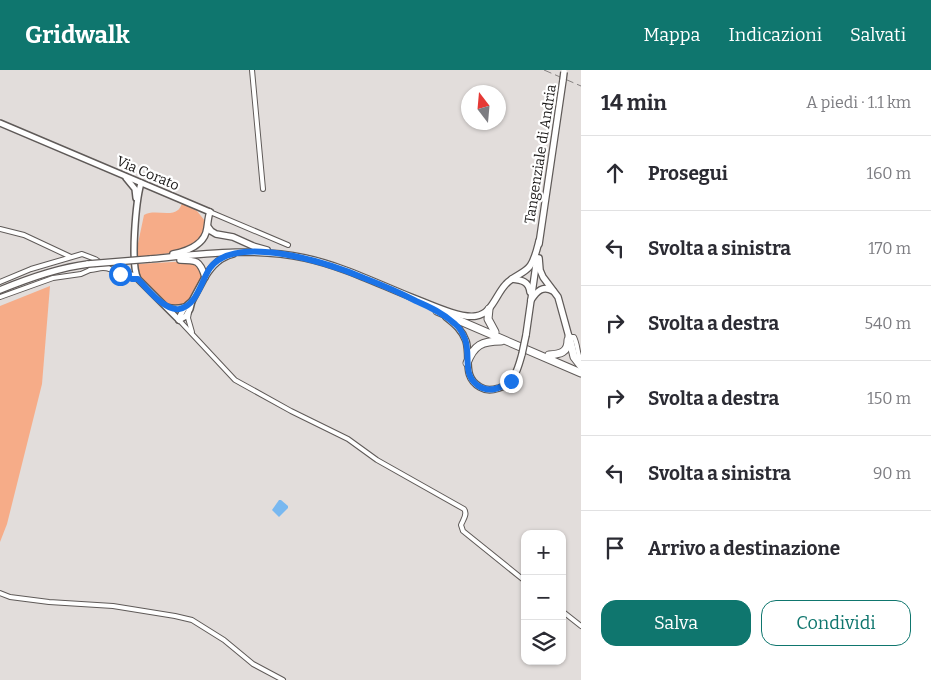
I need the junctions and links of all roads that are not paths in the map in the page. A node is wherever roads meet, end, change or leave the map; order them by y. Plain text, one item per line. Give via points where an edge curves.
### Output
1 (252, 70) edge
2 (565, 71) edge
3 (0, 123) edge
4 (124, 175) junction
5 (141, 183) junction
6 (135, 189) junction
7 (263, 189) dead end
8 (137, 201) junction
9 (210, 212) junction
10 (208, 227) junction
11 (0, 229) edge
12 (539, 241) junction
13 (288, 244) dead end
14 (249, 252) junction
15 (286, 255) junction
16 (71, 257) junction
17 (95, 258) junction
18 (166, 258) junction
19 (153, 259) junction
20 (134, 265) junction
21 (89, 267) junction
22 (110, 269) junction
23 (126, 273) junction
24 (120, 274) junction
25 (136, 277) junction
26 (205, 277) junction
27 (512, 279) junction
28 (0, 282) edge
29 (0, 290) edge
30 (555, 292) junction
31 (0, 297) edge
32 (530, 302) junction
33 (164, 305) junction
34 (187, 308) junction
35 (489, 308) junction
36 (437, 309) junction
37 (179, 320) junction
38 (495, 332) junction
39 (192, 334) junction
40 (569, 337) junction
41 (506, 341) junction
42 (549, 355) junction
43 (581, 361) edge
44 (467, 363) junction
45 (581, 367) edge
46 (581, 373) edge
47 (521, 578) edge
48 (0, 593) edge
49 (566, 614) edge
50 (581, 626) edge
51 (283, 680) edge

1 - 7 street
2 - 12 main road, Tangenziale di Andria, bridge
3 - 4 main road, Via Corato
4 - 5 main road, Via Corato
4 - 6 main road
5 - 6 main road
5 - 8 main road
5 - 9 main road, Via Corato
6 - 8 main road
8 - 20 main road
9 - 10 main road
9 - 13 street, Via Corato
10 - 15 main road via 216,234 233,236 253,246
10 - 19 main road via 203,240 192,248
11 - 16 street via 24,235
12 - 27 main road via 530,266
12 - 30 main road via 540,270
12 - 32 main road
14 - 15 main road
14 - 18 main road
14 - 26 main road via 220,260
15 - 36 main road via 334,266
16 - 17 street via 82,254
16 - 28 street
17 - 21 street via 96,263
17 - 22 street
18 - 19 main road
18 - 26 main road via 197,262 202,266
19 - 21 main road, bridge
20 - 23 street
20 - 25 main road
21 - 22 street
21 - 29 main road via 66,267
21 - 31 street via 81,274 53,278
22 - 24 street
23 - 24 street
23 - 25 street
24 - 25 street via 132,279
25 - 33 main road
26 - 34 main road
27 - 32 main road via 526,283
27 - 35 main road
30 - 32 main road via 545,288 539,290
30 - 40 main road
32 - 44 main road, bridge via 522,354 511,381 503,387 483,389 471,378
33 - 34 main road via 172,309
33 - 37 main road
34 - 37 main road via 186,316
34 - 39 street
35 - 36 main road via 482,315 468,317
35 - 38 highway via 488,319
36 - 38 highway
36 - 41 highway
36 - 44 main road via 462,332 466,341
37 - 39 street
38 - 42 highway
39 - 47 street via 235,380 343,436 464,509 463,531
40 - 42 highway via 563,352
40 - 43 street via 576,340
40 - 45 highway via 574,357
41 - 44 highway via 485,342 477,346
41 - 46 highway
42 - 45 highway
48 - 51 street via 49,602 113,606 192,620 253,664
49 - 50 street

